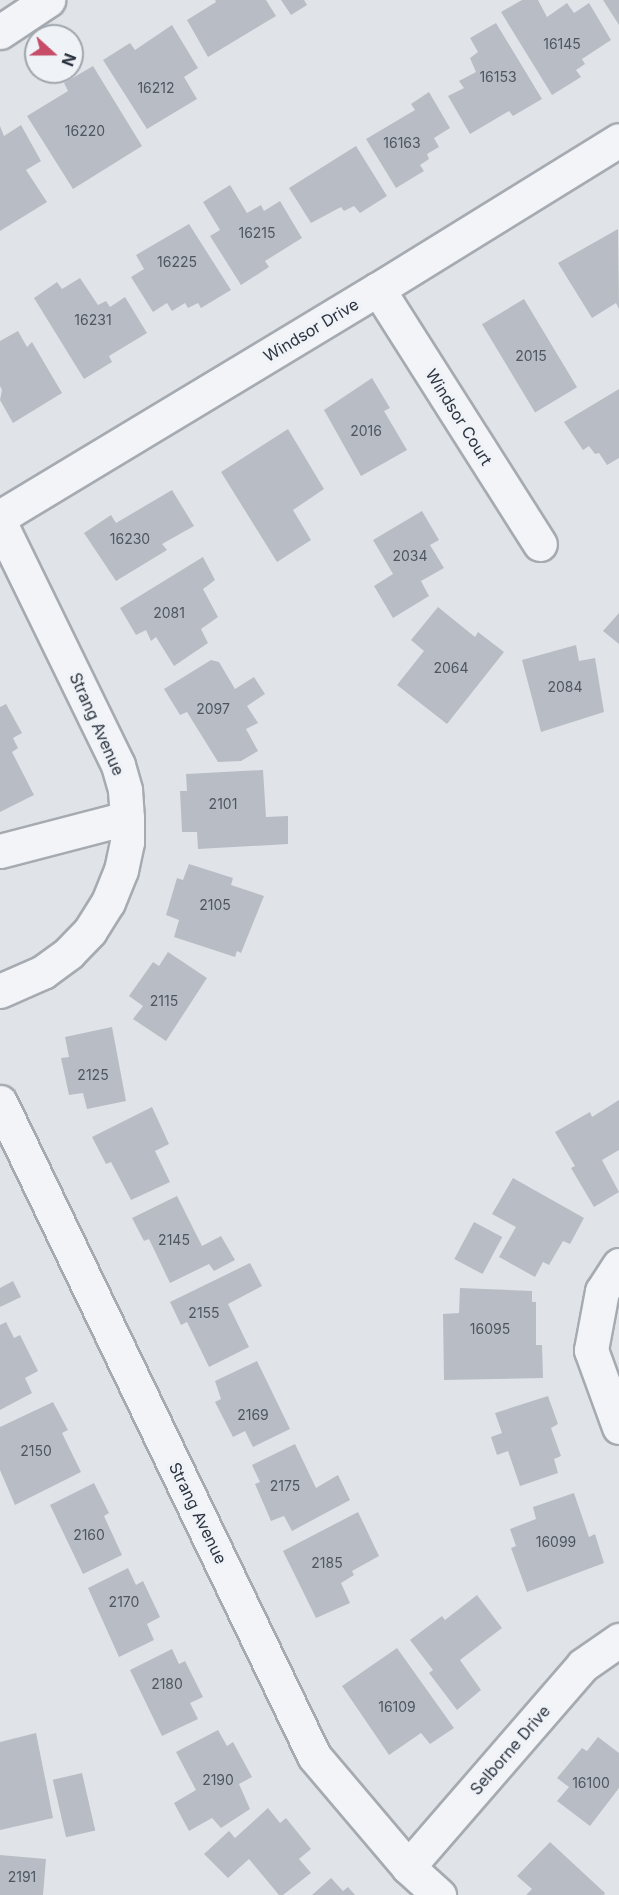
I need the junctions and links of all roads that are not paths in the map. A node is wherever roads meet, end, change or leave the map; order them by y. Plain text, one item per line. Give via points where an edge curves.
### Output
1 (48, 0) edge
2 (0, 32) edge
3 (619, 140) edge
4 (378, 290) junction
5 (0, 517) edge
6 (0, 523) edge
7 (540, 543) dead end
8 (127, 818) junction
9 (0, 850) edge
10 (0, 991) edge
11 (0, 1102) edge
12 (619, 1265) edge
13 (619, 1427) edge
14 (619, 1640) edge
15 (408, 1867) junction
16 (439, 1895) edge

1 - 2 street
3 - 4 street, Windsor Drive
4 - 5 street, Windsor Drive
4 - 7 street, Windsor Court
6 - 8 street, Strang Avenue via 118,765
8 - 9 street
8 - 10 street, Strang Avenue via 121,870 90,931 43,972
11 - 15 street, Strang Avenue via 314,1756
12 - 13 street via 602,1291 591,1350
14 - 15 street, Selborne Drive via 583,1665
15 - 16 street, Strang Avenue

